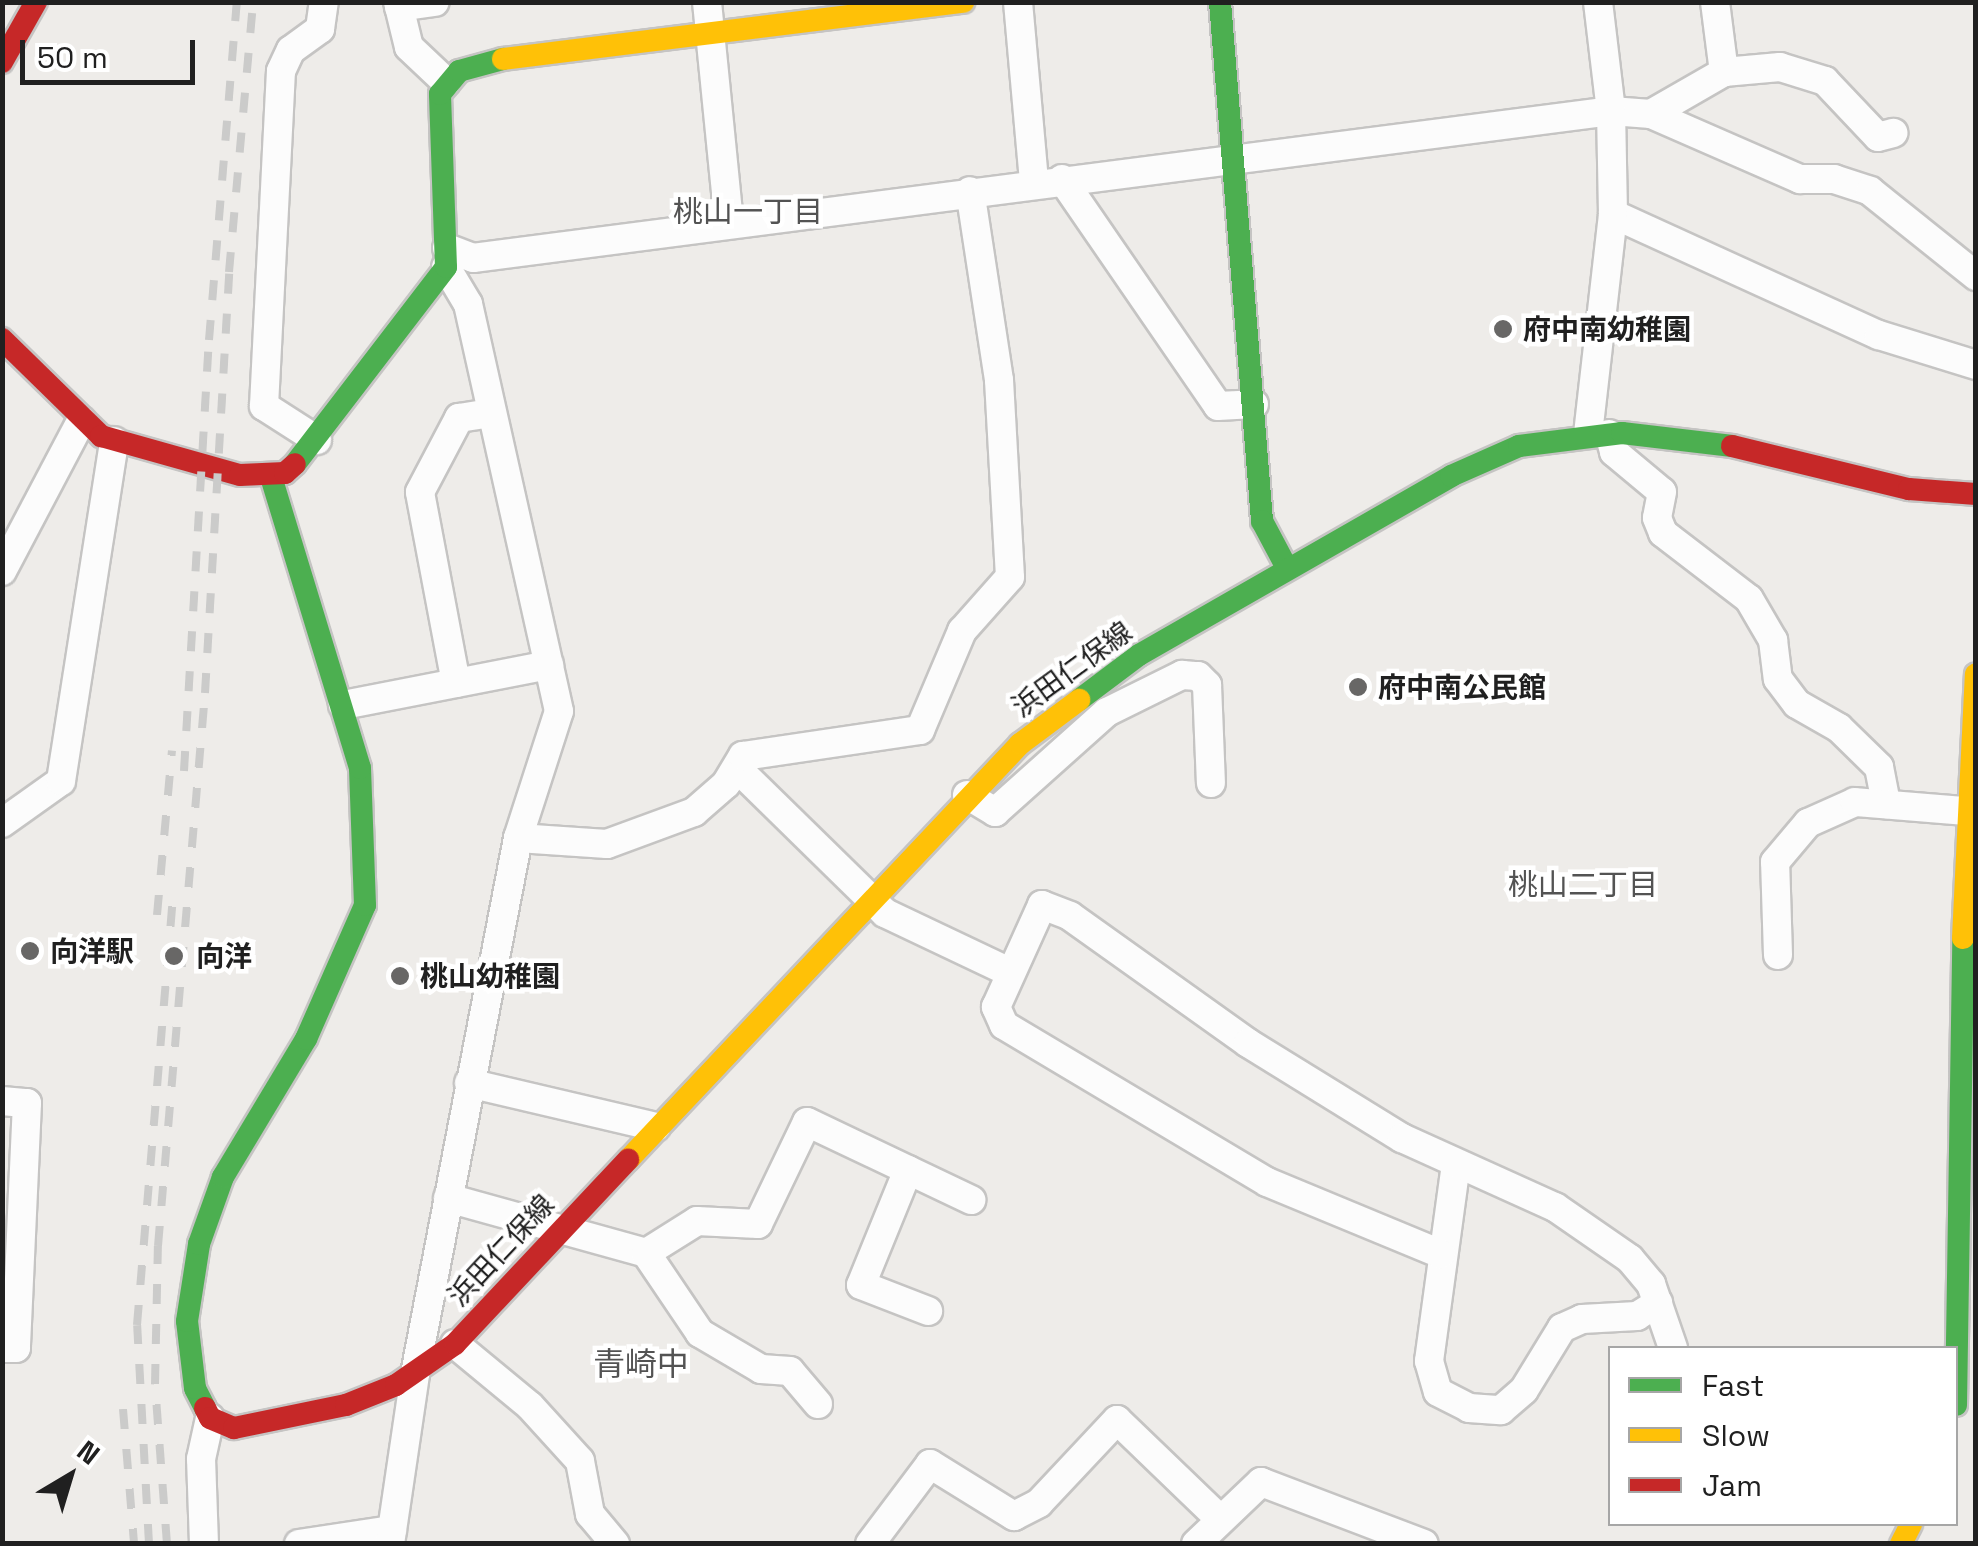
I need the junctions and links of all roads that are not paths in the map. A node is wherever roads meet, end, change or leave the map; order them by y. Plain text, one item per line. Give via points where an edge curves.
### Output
1 (36, 2) edge
2 (324, 2) edge
3 (435, 2) edge
4 (707, 2) edge
5 (963, 2) edge
6 (1018, 2) edge
7 (1220, 2) edge
8 (1598, 2) edge
9 (1716, 2) edge
10 (398, 5) edge
11 (710, 34) junction
12 (2, 62) edge
13 (1724, 72) junction
14 (446, 82) junction
15 (1612, 112) junction
16 (1650, 114) junction
17 (1893, 133) dead end
18 (1233, 158) junction
19 (1048, 180) junction
20 (970, 191) junction
21 (1613, 214) junction
22 (729, 223) junction
23 (446, 258) junction
24 (1976, 276) edge
25 (2, 339) edge
26 (1976, 364) edge
27 (1254, 404) junction
28 (492, 413) junction
29 (81, 421) junction
30 (1599, 434) junction
31 (317, 440) junction
32 (114, 441) junction
33 (271, 476) junction
34 (1976, 494) edge
35 (1287, 568) junction
36 (2, 571) edge
37 (549, 666) junction
38 (1976, 674) edge
39 (456, 683) junction
40 (344, 705) junction
41 (738, 768) junction
42 (1211, 783) dead end
43 (966, 795) junction
44 (1886, 804) junction
45 (1965, 811) junction
46 (2, 823) edge
47 (518, 838) junction
48 (868, 900) junction
49 (1778, 954) dead end
50 (1009, 972) junction
51 (470, 1082) junction
52 (2, 1101) edge
53 (656, 1127) junction
54 (1456, 1164) junction
55 (908, 1170) junction
56 (448, 1198) junction
57 (971, 1200) dead end
58 (560, 1231) junction
59 (646, 1253) junction
60 (1440, 1254) junction
61 (1658, 1304) junction
62 (928, 1311) dead end
63 (455, 1344) junction
64 (1672, 1346) edge
65 (1957, 1346) edge
66 (2, 1348) edge
67 (415, 1374) junction
68 (818, 1404) dead end
69 (210, 1418) junction
70 (1221, 1520) junction
71 (391, 1537) edge
72 (204, 1544) edge
73 (299, 1544) edge
74 (615, 1544) edge
75 (870, 1544) edge
76 (1196, 1544) edge
77 (1424, 1544) edge

1 - 12 street
2 - 31 street via 320,30 291,50 282,70 264,406
3 - 10 street
4 - 11 street
5 - 11 street
6 - 19 street
7 - 18 street
8 - 15 street
9 - 13 street
10 - 14 street via 409,47
11 - 14 street via 484,61
11 - 22 street
13 - 16 street
13 - 17 street via 1780,67 1825,81 1862,127 1878,137
14 - 23 street via 438,120
15 - 16 street
15 - 18 street
15 - 21 street
16 - 24 street via 1800,179 1834,179 1870,191
18 - 19 street
18 - 27 street
19 - 20 street
19 - 27 street via 1218,406
20 - 22 street
20 - 41 street via 999,380 1010,578 962,631 920,730 743,756
21 - 26 street via 1879,335
21 - 30 street
22 - 23 street
23 - 28 street via 468,304
23 - 31 street
25 - 29 street
27 - 35 street via 1262,521
28 - 37 street
28 - 39 street via 459,418 420,492
29 - 32 street
29 - 36 street
30 - 34 street, 浜田仁保線 via 1712,441 1908,488
30 - 35 street, 浜田仁保線 via 1519,446 1485,460
30 - 44 street via 1662,492 1657,518 1663,533 1750,599 1773,640 1778,679 1797,704 1839,728 1879,767
31 - 33 street via 296,465
32 - 33 street via 240,475
32 - 46 street via 61,781
33 - 40 street
35 - 43 street, 浜田仁保線 via 1078,696
37 - 39 street
37 - 47 street via 559,712
38 - 45 street
39 - 40 street
40 - 69 street via 360,768 365,905 306,1039 224,1177 200,1244 187,1342 195,1388
41 - 47 street via 694,812 608,844
41 - 48 street
42 - 43 street via 1207,685 1198,676 1182,675 1107,712 995,812
43 - 48 street, 浜田仁保線
44 - 45 street
44 - 49 street via 1855,802 1808,823 1774,862
45 - 65 street
47 - 51 street
48 - 50 street
48 - 53 street, 浜田仁保線
50 - 54 street via 1042,906 1070,916 1248,1044
50 - 60 street via 996,1007 1004,1025 1266,1182
51 - 53 street
51 - 56 street
52 - 66 street via 27,1103 16,1348
53 - 58 street, 浜田仁保線
54 - 60 street
54 - 61 street via 1556,1207 1630,1259
55 - 57 street
55 - 59 street via 807,1122 758,1224 698,1221
55 - 62 street via 861,1285
56 - 58 street
56 - 67 street
58 - 59 street
58 - 63 street, 浜田仁保線
59 - 68 street via 700,1333 761,1369 790,1371
60 - 61 street via 1429,1361 1438,1392 1469,1408 1501,1410 1524,1390 1562,1328 1637,1316
61 - 64 street
63 - 67 street, 浜田仁保線
63 - 74 street via 530,1406 580,1460 590,1514
67 - 69 street, 浜田仁保線 via 304,1417 234,1428
67 - 71 street
69 - 72 street via 200,1460
70 - 75 street via 1117,1420 1040,1503 1014,1516 930,1464
70 - 76 street
70 - 77 street via 1261,1482
71 - 73 street

